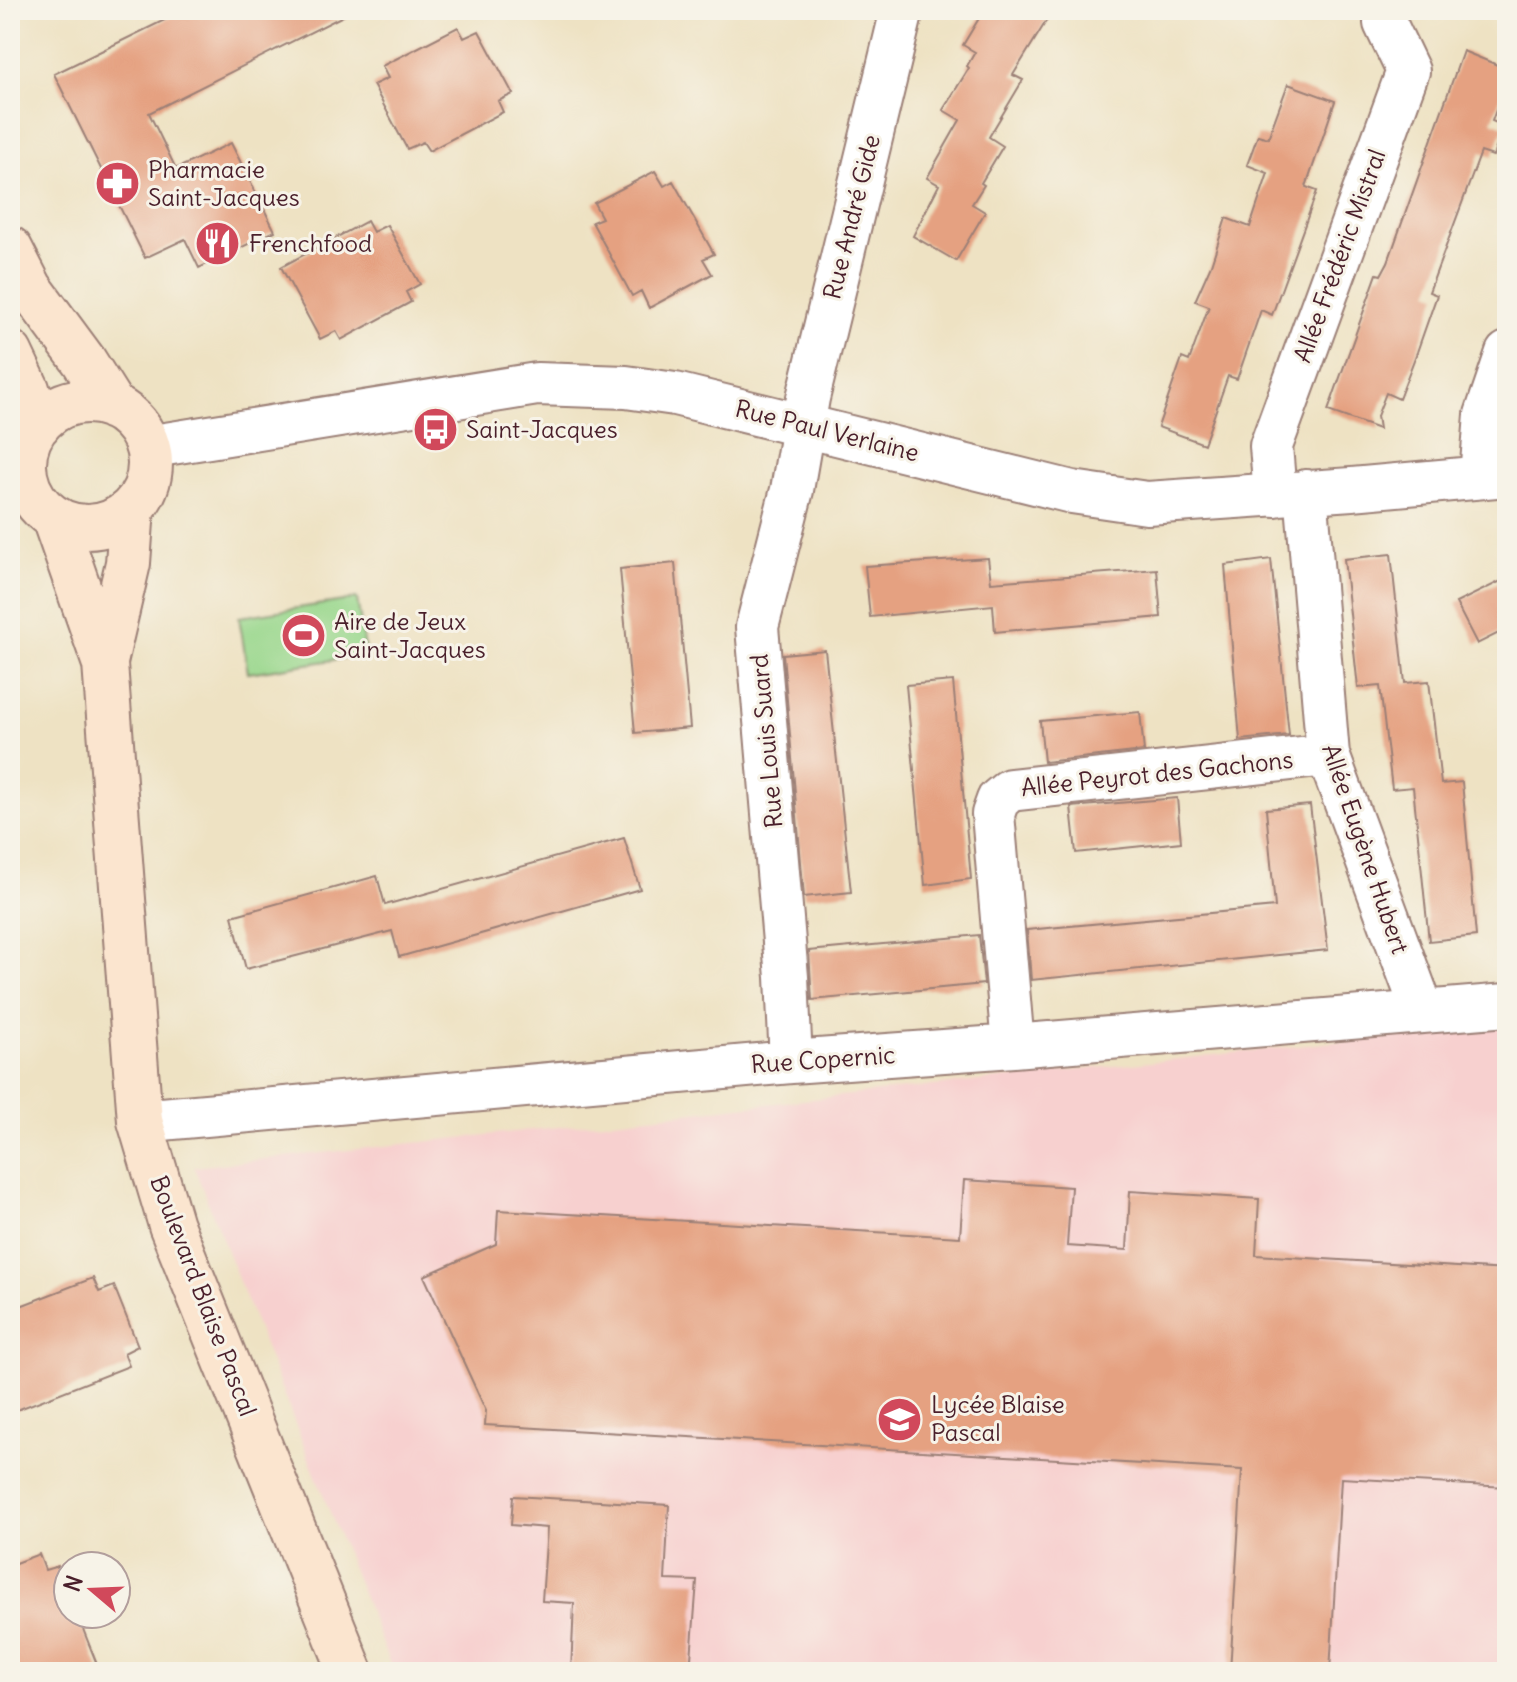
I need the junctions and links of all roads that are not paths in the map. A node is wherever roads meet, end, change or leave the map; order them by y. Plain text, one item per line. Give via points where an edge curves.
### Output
1 (902, 10) edge
2 (1385, 23) dead end
3 (10, 249) edge
4 (10, 353) edge
5 (1507, 353) edge
6 (113, 407) junction
7 (803, 424) junction
8 (38, 425) junction
9 (147, 447) junction
10 (17, 475) edge
11 (1494, 476) edge
12 (1290, 493) junction
13 (132, 508) junction
14 (54, 518) junction
15 (105, 664) junction
16 (1328, 755) junction
17 (1507, 1005) edge
18 (1423, 1012) junction
19 (1013, 1046) junction
20 (791, 1062) junction
21 (140, 1121) junction
22 (351, 1672) edge

1 - 7 street, Rue André Gide
2 - 12 street, Allée Frédéric Mistral via 1408,71 1271,446
3 - 6 street via 30,288
4 - 8 street
5 - 11 street via 1486,415
6 - 8 street via 85,401 67,404
6 - 9 street via 134,422
7 - 9 street, Rue Paul Verlaine via 675,394 537,384
7 - 12 street, Rue Paul Verlaine via 1109,499 1147,503
7 - 20 street, Rue Louis Suard via 757,627
8 - 10 street, Boulevard Blaise Pascal
9 - 13 street, Boulevard Blaise Pascal via 145,489
10 - 14 street, Boulevard Blaise Pascal
11 - 12 street, Rue Paul Verlaine
12 - 16 street, Allée Eugène Hubert
13 - 14 street via 106,524 88,527
13 - 15 street, Boulevard Blaise Pascal via 128,563
14 - 15 street, Boulevard Blaise Pascal
15 - 21 street, Boulevard Blaise Pascal
16 - 18 street, Allée Eugène Hubert
16 - 19 street, Allée Peyrot des Gachons via 1010,790 998,800 993,814
17 - 18 street, Rue Copernic
18 - 19 street, Rue Copernic
19 - 20 street, Rue Copernic
20 - 21 street, Rue Copernic
21 - 22 street, Boulevard Blaise Pascal via 171,1225

